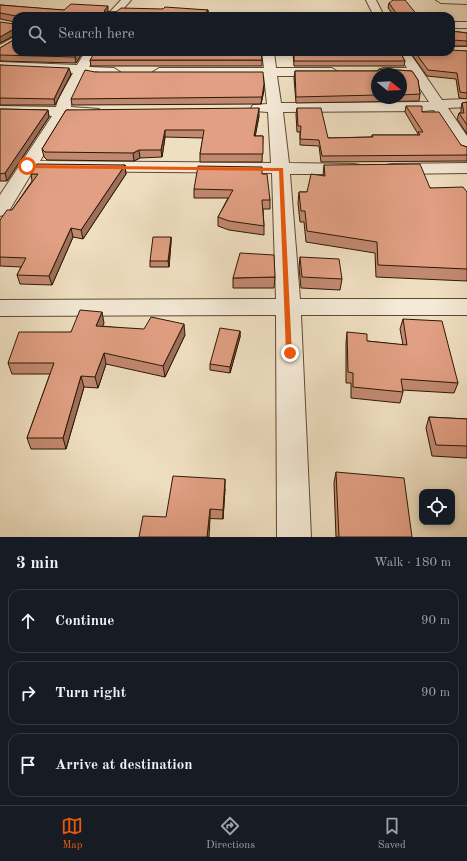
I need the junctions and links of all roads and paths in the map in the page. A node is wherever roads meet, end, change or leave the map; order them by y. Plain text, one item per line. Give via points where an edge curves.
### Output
1 (126, 0) edge
2 (371, 0) edge
3 (441, 0) edge
4 (467, 1) edge
5 (115, 12) edge
6 (377, 12) edge
7 (455, 25) edge
8 (467, 25) edge
9 (12, 41) edge
10 (0, 50) edge
11 (455, 51) edge
12 (467, 51) edge
13 (89, 56) edge
14 (268, 56) edge
15 (406, 56) edge
16 (0, 66) edge
17 (82, 71) junction
18 (270, 71) junction
19 (128, 72) edge
20 (144, 72) edge
21 (348, 72) edge
22 (407, 72) edge
23 (418, 72) junction
24 (467, 103) edge
25 (439, 105) junction
26 (274, 108) junction
27 (243, 109) edge
28 (0, 110) edge
29 (110, 111) edge
30 (62, 112) junction
31 (467, 148) edge
32 (27, 166) junction
33 (467, 168) edge
34 (281, 170) junction
35 (0, 210) edge
36 (467, 307) edge
37 (0, 308) edge
38 (288, 308) junction
39 (294, 537) edge

1 - 5 street
2 - 6 street
3 - 4 street
7 - 8 street
9 - 10 street
11 - 12 street
13 - 17 street
14 - 18 street
15 - 23 street
16 - 17 street via 68,68
17 - 19 street
17 - 30 street via 65,100
18 - 20 street
18 - 21 street
18 - 26 street
22 - 23 street
23 - 25 street
24 - 25 street
25 - 26 street
25 - 31 street
26 - 27 street
26 - 34 street
28 - 30 street
29 - 30 street
30 - 32 street
32 - 34 street
32 - 35 street
33 - 34 street
34 - 38 street
36 - 38 street
37 - 38 street
38 - 39 street

